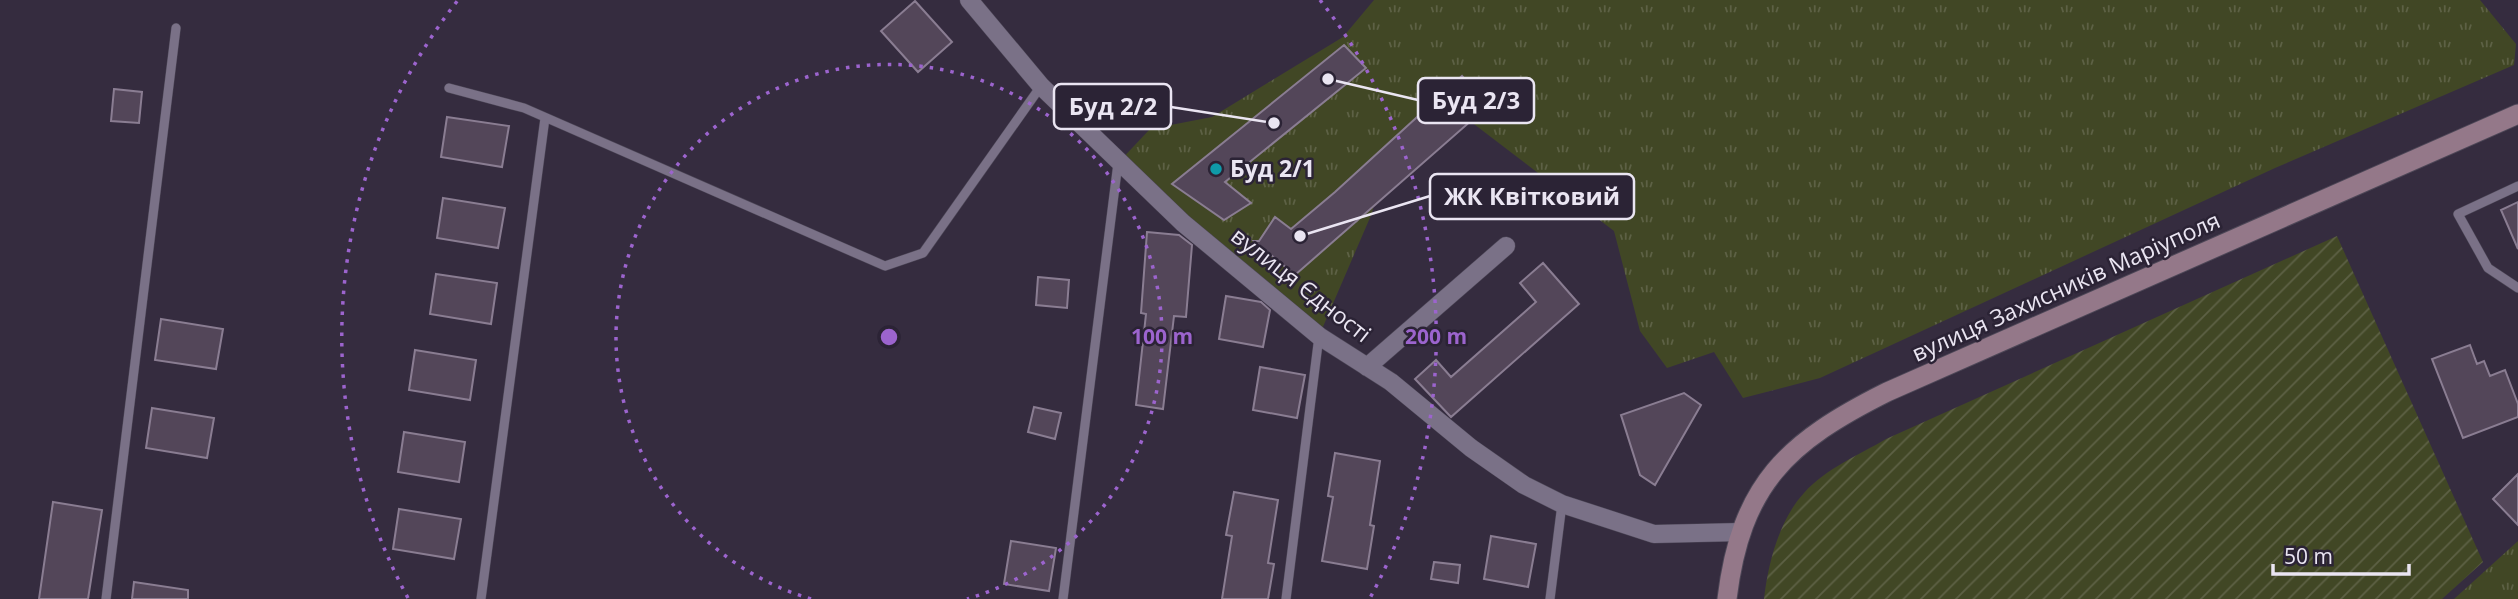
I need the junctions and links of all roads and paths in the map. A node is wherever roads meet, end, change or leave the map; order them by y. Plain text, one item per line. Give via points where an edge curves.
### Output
1 (969, 0) edge
2 (176, 28) dead end
3 (1041, 86) junction
4 (449, 88) dead end
5 (2518, 114) edge
6 (545, 118) junction
7 (1118, 163) junction
8 (2518, 186) edge
9 (1506, 246) dead end
10 (2518, 288) edge
11 (1320, 336) junction
12 (1367, 367) junction
13 (1562, 505) junction
14 (1741, 532) junction
15 (106, 599) edge
16 (481, 599) edge
17 (1063, 599) edge
18 (1286, 599) edge
19 (1550, 599) edge
20 (1727, 599) edge

1 - 3 street, вулиця Єдності
2 - 15 lane
3 - 6 lane via 923,253 885,266
3 - 7 street, вулиця Єдності
4 - 6 lane
5 - 14 main road, вулиця Захисників Маріуполя via 1841,415 1778,466 1755,499
6 - 16 lane
7 - 11 street, вулиця Єдності
7 - 17 lane
8 - 10 lane via 2458,214 2488,268
9 - 12 street
11 - 12 street, вулиця Єдності
11 - 18 lane
12 - 13 street, вулиця Єдності via 1471,448
13 - 14 street, вулиця Єдності via 1654,534
13 - 19 lane
14 - 20 main road, вулиця Захисників Маріуполя

